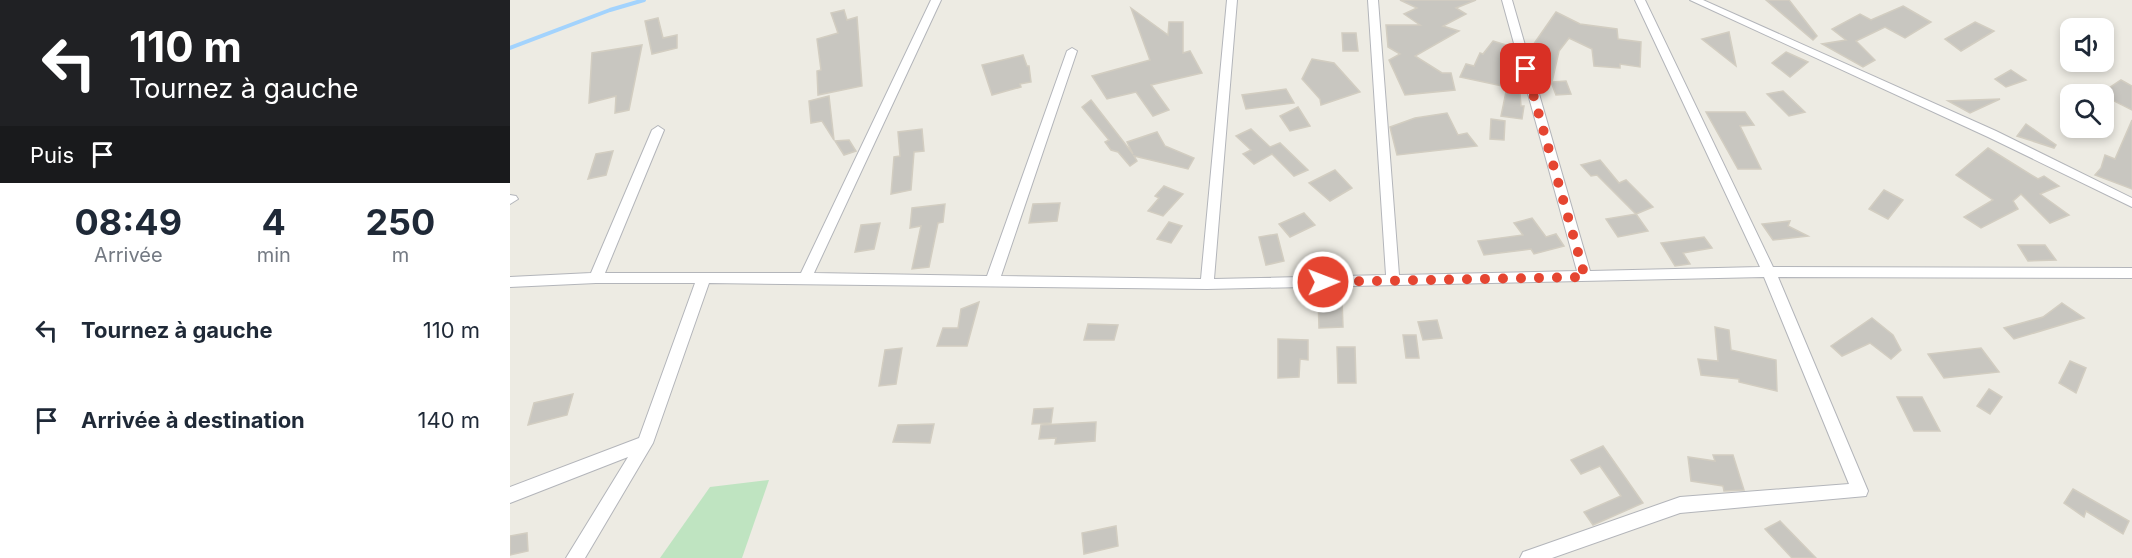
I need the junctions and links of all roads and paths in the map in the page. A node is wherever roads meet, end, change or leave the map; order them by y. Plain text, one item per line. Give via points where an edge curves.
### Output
1 (936, 0) edge
2 (1232, 0) edge
3 (1373, 0) edge
4 (1507, 0) edge
5 (1640, 0) edge
6 (1695, 0) edge
7 (1071, 51) dead end
8 (658, 130) dead end
9 (2132, 203) edge
10 (1768, 272) junction
11 (2132, 273) edge
12 (1585, 277) junction
13 (596, 278) junction
14 (704, 278) junction
15 (804, 278) junction
16 (1393, 280) junction
17 (992, 281) junction
18 (510, 282) edge
19 (1207, 284) junction
20 (645, 443) junction
21 (510, 495) edge
22 (575, 558) edge
23 (1529, 558) edge

1 - 15 street
2 - 19 street
3 - 16 street
4 - 12 street
5 - 10 street
6 - 9 street via 1992,134
7 - 17 street
8 - 13 street
10 - 11 street
10 - 12 street
10 - 23 street via 1860,491 1680,506
12 - 16 street
13 - 14 street
13 - 18 street
14 - 15 street
14 - 20 street
15 - 17 street
16 - 19 street
17 - 19 street
20 - 21 street
20 - 22 street

